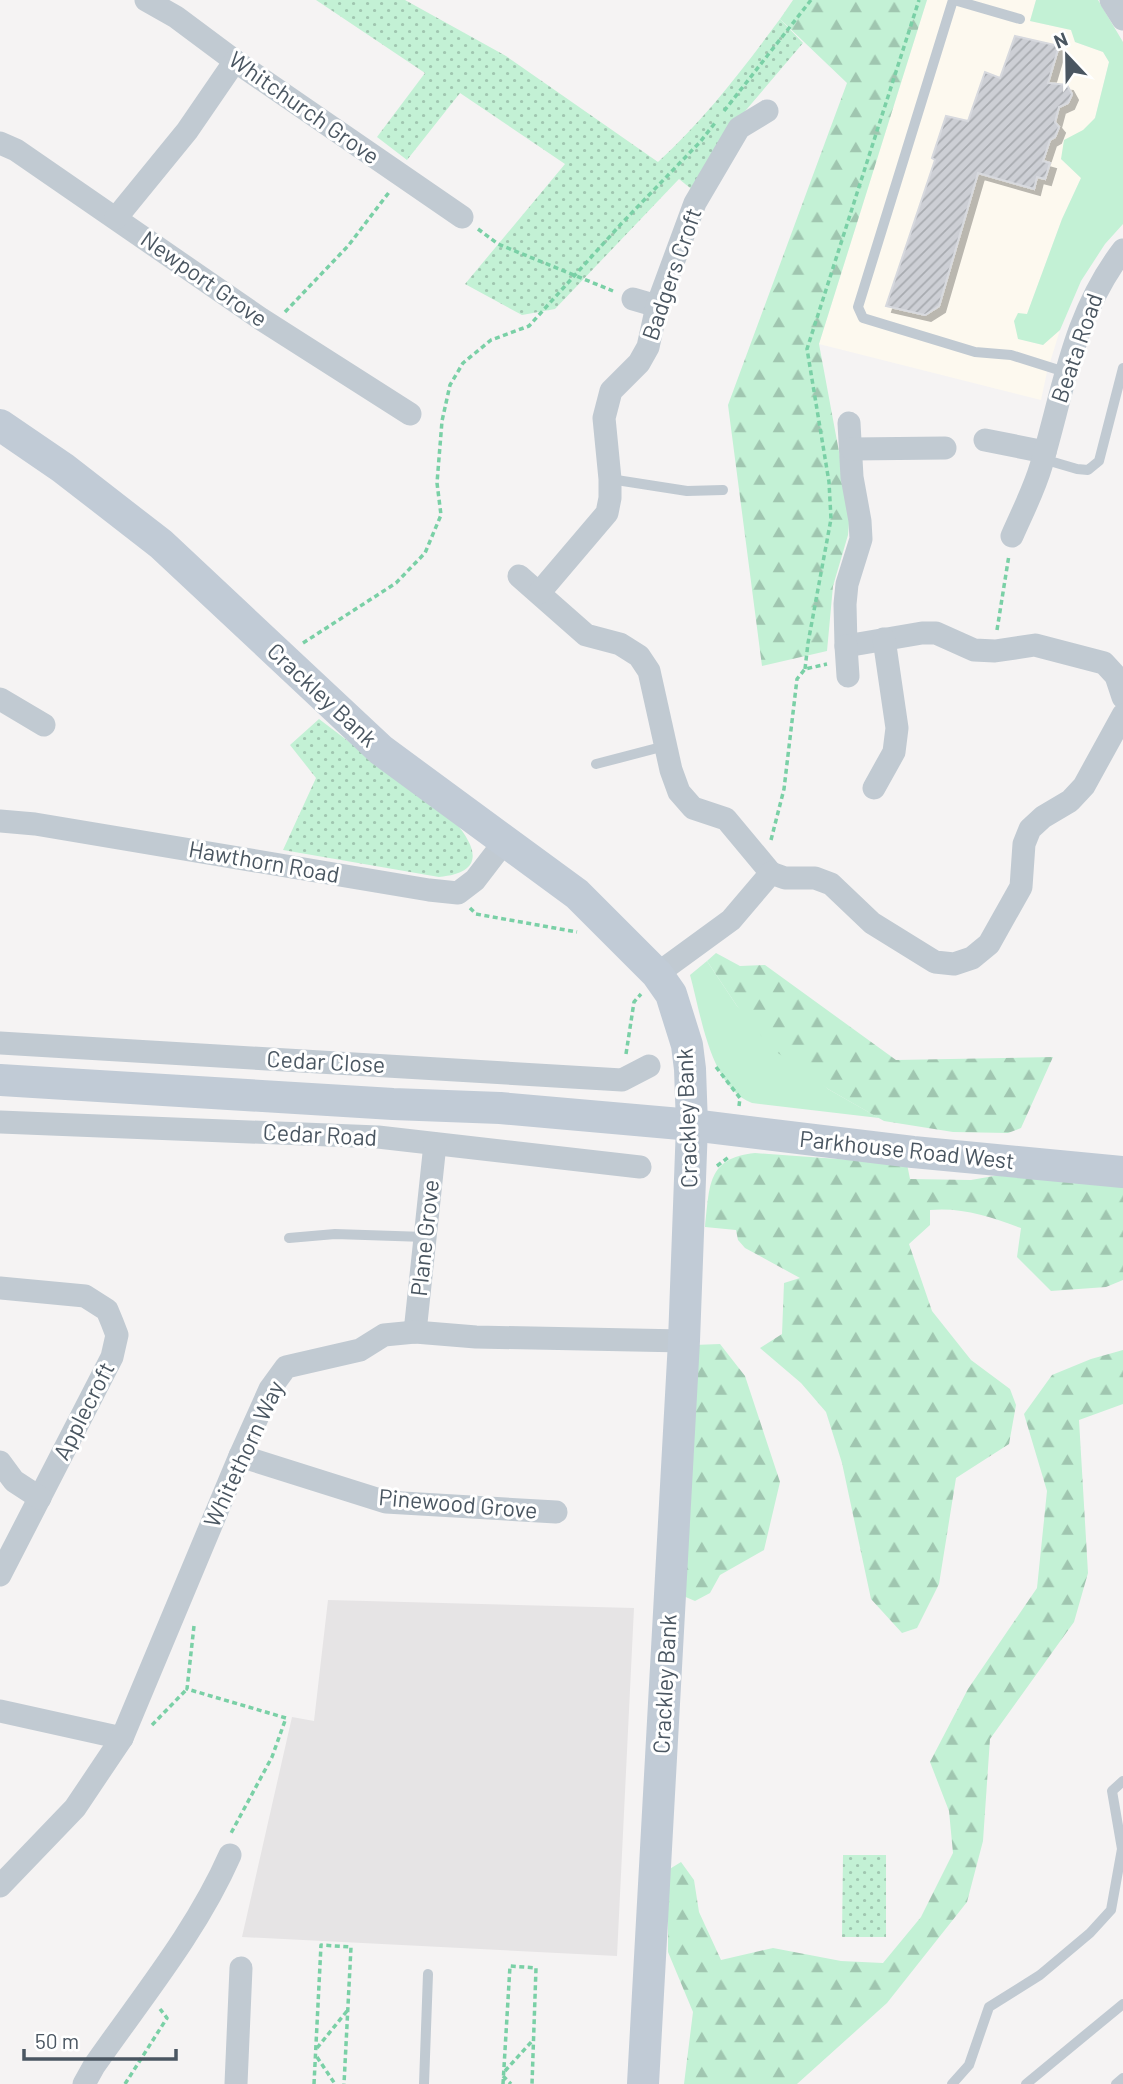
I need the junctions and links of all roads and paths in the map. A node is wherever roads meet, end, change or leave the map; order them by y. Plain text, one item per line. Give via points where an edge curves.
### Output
1 (146, 0) edge
2 (811, 0) edge
3 (919, 0) edge
4 (953, 0) edge
5 (1111, 0) edge
6 (1020, 19) dead end
7 (1123, 19) edge
8 (235, 61) junction
9 (767, 111) dead end
10 (0, 143) edge
11 (402, 176) junction
12 (462, 217) joint
13 (116, 218) junction
14 (1123, 250) edge
15 (573, 276) junction
16 (633, 299) joint
17 (657, 306) junction
18 (271, 326) junction
19 (1123, 368) edge
20 (1065, 372) junction
21 (410, 414) dead end
22 (849, 423) dead end
23 (0, 425) edge
24 (985, 440) dead end
25 (944, 448) dead end
26 (852, 449) junction
27 (1044, 456) junction
28 (610, 479) junction
29 (723, 489) dead end
30 (1012, 536) joint
31 (519, 576) dead end
32 (539, 593) junction
33 (884, 639) junction
34 (995, 651) junction
35 (281, 658) junction
36 (847, 661) junction
37 (805, 669) junction
38 (1123, 697) edge
39 (0, 699) edge
40 (1123, 715) edge
41 (44, 725) dead end
42 (665, 746) junction
43 (596, 764) dead end
44 (874, 788) dead end
45 (0, 821) edge
46 (505, 841) junction
47 (756, 855) junction
48 (771, 873) junction
49 (657, 974) junction
50 (0, 1043) edge
51 (197, 1054) junction
52 (649, 1066) dead end
53 (0, 1080) edge
54 (622, 1080) junction
55 (193, 1091) junction
56 (0, 1122) edge
57 (692, 1125) junction
58 (435, 1144) junction
59 (629, 1159) dead end
60 (1123, 1172) edge
61 (425, 1237) junction
62 (289, 1238) dead end
63 (0, 1288) edge
64 (415, 1332) junction
65 (684, 1341) junction
66 (240, 1456) junction
67 (0, 1462) edge
68 (40, 1498) junction
69 (556, 1512) dead end
70 (0, 1575) edge
71 (181, 1597) junction
72 (187, 1689) junction
73 (0, 1711) edge
74 (150, 1726) dead end
75 (122, 1738) junction
76 (1123, 1781) edge
77 (230, 1855) joint
78 (0, 1886) edge
79 (241, 1968) dead end
80 (428, 1974) dead end
81 (146, 1992) junction
82 (1123, 2004) edge
83 (347, 2010) junction
84 (534, 2039) junction
85 (316, 2052) junction
86 (504, 2074) junction
87 (1123, 2078) edge
88 (128, 2079) junction
89 (84, 2084) edge
90 (125, 2084) edge
91 (132, 2084) edge
92 (236, 2084) edge
93 (314, 2084) edge
94 (335, 2084) edge
95 (344, 2084) edge
96 (424, 2084) edge
97 (503, 2084) edge
98 (511, 2084) edge
99 (532, 2084) edge
100 (643, 2084) edge
101 (952, 2084) edge
102 (1026, 2084) edge
103 (1116, 2084) edge

1 - 8 street, Whitchurch Grove
2 - 15 path via 700,142
3 - 37 path via 807,349 831,519
4 - 6 lane
4 - 20 lane via 859,314 975,352 1011,355
5 - 7 street
8 - 11 street, Whitchurch Grove
8 - 13 street via 187,131
9 - 17 street, Badgers Croft via 739,128 695,203
10 - 13 street, Newport Grove
11 - 12 street, Whitchurch Grove
11 - 18 path via 348,246
12 - 15 path via 498,244
13 - 18 street, Newport Grove
14 - 20 street, Beata Road via 1100,281
15 - 16 path
15 - 35 path via 528,326 491,340 463,363 450,385 437,483 441,515 425,553 396,583
16 - 17 street
17 - 28 street, Badgers Croft via 648,347 611,391 604,418
18 - 21 street, Newport Grove
19 - 27 lane via 1095,466 1077,469
20 - 27 street, Beata Road
22 - 26 street
23 - 35 street, Crackley Bank via 161,544
24 - 27 street
25 - 26 street
26 - 36 street via 861,539 847,584
27 - 30 street, Beata Road
28 - 29 lane via 687,491
28 - 32 street, Badgers Croft via 607,513
30 - 34 path
31 - 32 street
32 - 42 street via 586,635 639,656 649,671
33 - 34 street via 936,634 974,650
33 - 36 street
33 - 44 street via 897,727 894,752
34 - 38 street via 1035,645 1104,663 1116,676
35 - 46 street, Crackley Bank via 381,750
36 - 37 path
37 - 47 path via 797,679 775,826 770,842
39 - 41 street
40 - 48 street via 1083,786 1030,830 1024,844 1021,887 989,944 972,958 954,964 935,962 872,923 831,884
42 - 43 lane
42 - 47 street via 685,801 726,819
45 - 46 street, Hawthorn Road via 458,892 475,880
46 - 49 street, Crackley Bank via 577,894
47 - 48 street
48 - 49 street via 731,920
49 - 54 path via 634,1003
49 - 57 street, Crackley Bank via 670,994 687,1045
50 - 51 street, Cedar Close
51 - 54 street, Cedar Close
51 - 55 street
52 - 54 street
53 - 55 street, Cedar Road
55 - 57 street, Cedar Road via 500,1108
56 - 58 street, Cedar Road via 378,1137
57 - 60 street, Parkhouse Road West
57 - 65 street, Crackley Bank
58 - 59 street, Cedar Road
58 - 61 street, Plane Grove
61 - 62 lane via 335,1234
61 - 64 street, Plane Grove
63 - 68 street, Applecroft via 85,1296 107,1310 117,1335 112,1357
64 - 65 street, Whitethorn Way
64 - 66 street, Whitethorn Way via 384,1335 360,1350 286,1367 270,1389
65 - 100 street, Crackley Bank
66 - 69 street, Pinewood Grove via 386,1502
66 - 71 street, Whitethorn Way
67 - 68 street via 14,1481
68 - 70 street, Applecroft
71 - 72 path via 195,1611
71 - 75 street, Whitethorn Way
72 - 74 path
72 - 77 path via 286,1718 272,1757 222,1852
73 - 75 street
75 - 78 street, Whitethorn Way via 75,1808
76 - 101 lane via 1112,1791 1122,1849 1111,1910 1040,1975 989,2007 970,2065
77 - 81 street via 193,1927
79 - 92 street
80 - 96 lane
81 - 88 path via 167,2018
81 - 89 street
82 - 102 lane
83 - 85 path
83 - 85 path via 351,1947 321,1945
83 - 95 path
84 - 86 path
84 - 86 path via 536,1968 510,1966
84 - 99 path
85 - 93 path
85 - 94 path
86 - 97 path
86 - 98 path
87 - 103 lane
88 - 90 path
88 - 91 path

